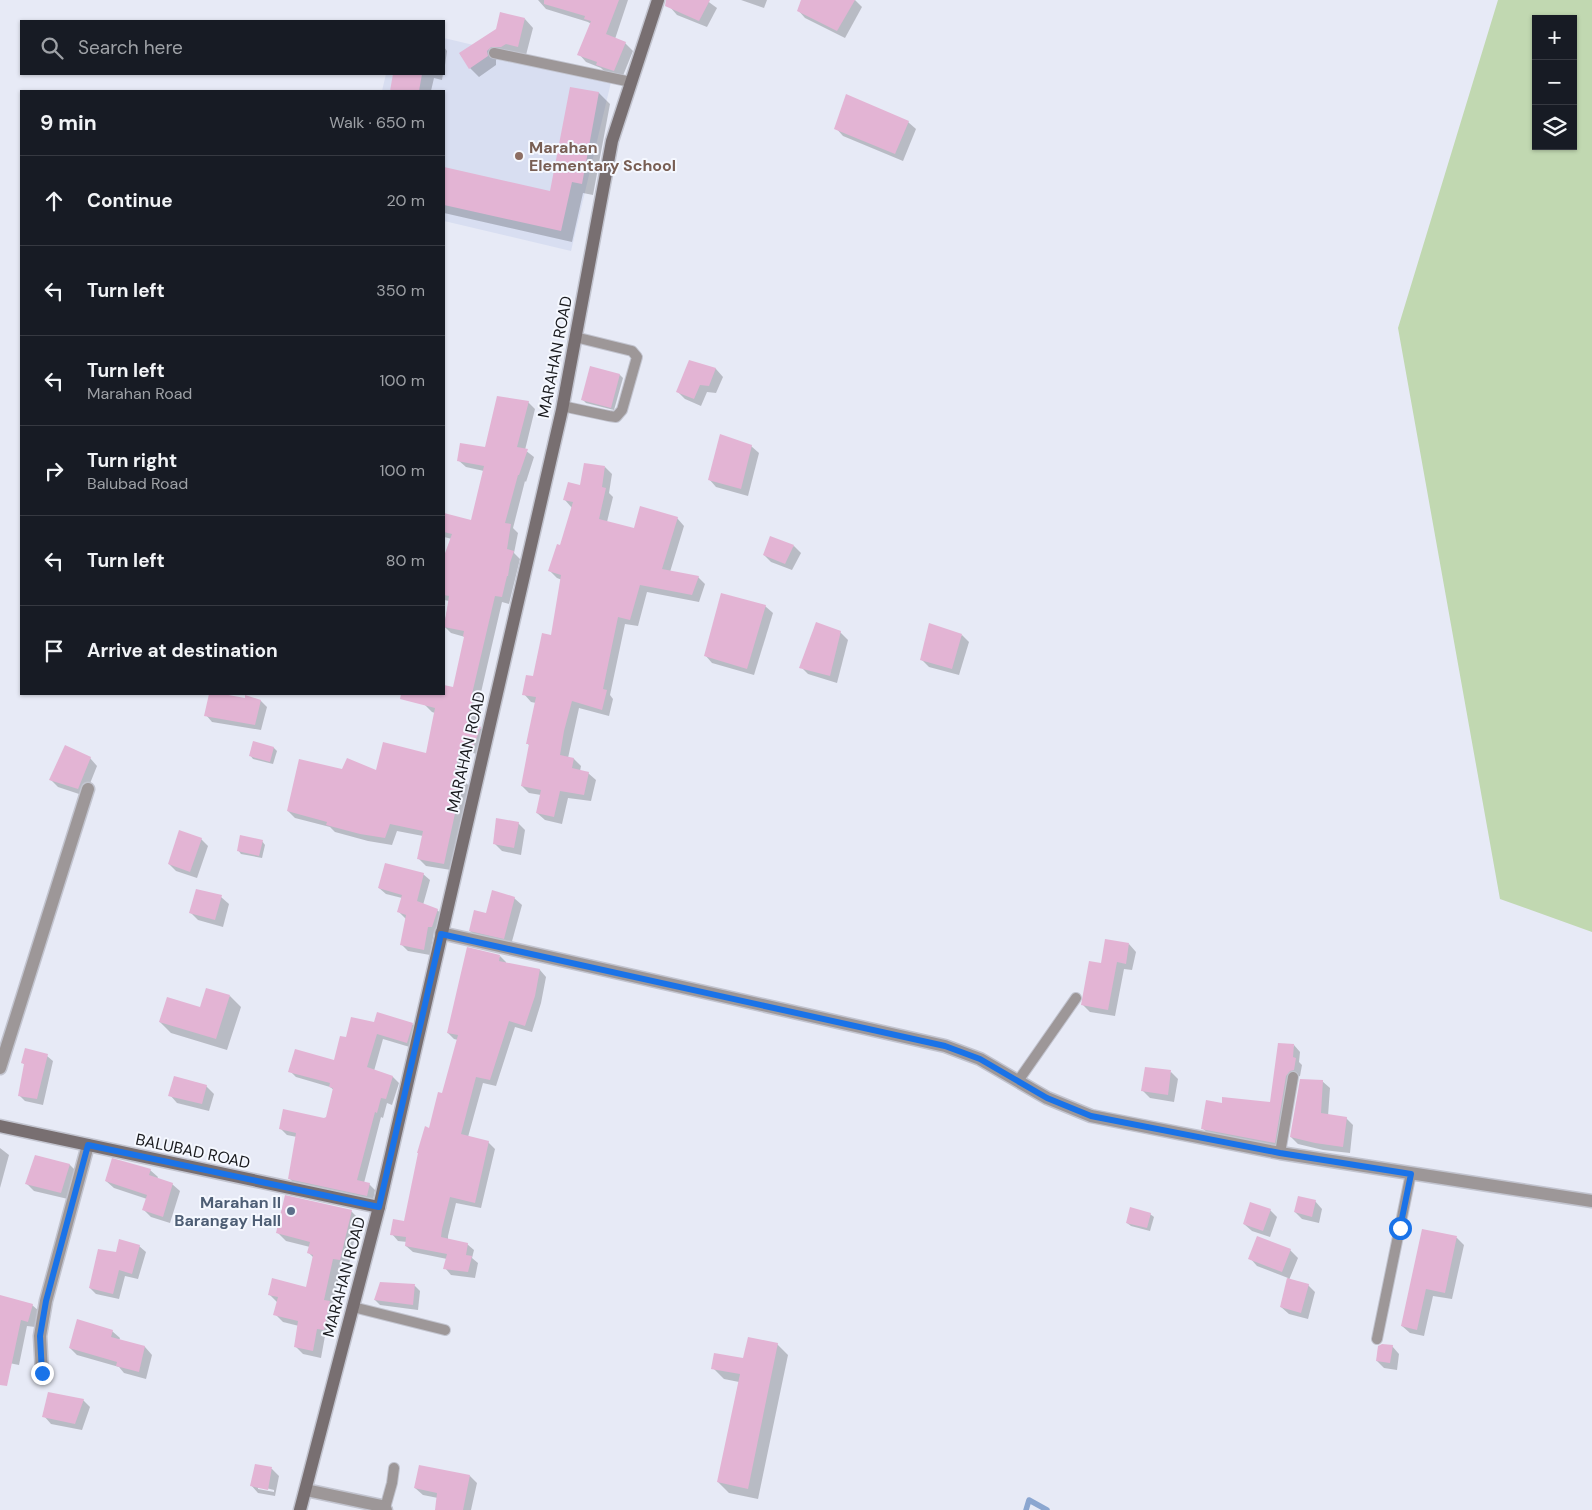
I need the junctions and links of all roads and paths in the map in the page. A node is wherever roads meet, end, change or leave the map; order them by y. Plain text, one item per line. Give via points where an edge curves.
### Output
1 (658, 0) edge
2 (494, 53) dead end
3 (631, 82) junction
4 (575, 337) junction
5 (562, 406) junction
6 (88, 789) dead end
7 (441, 934) junction
8 (1076, 998) dead end
9 (0, 1068) edge
10 (1293, 1077) dead end
11 (1018, 1081) junction
12 (0, 1126) edge
13 (88, 1145) junction
14 (1280, 1153) junction
15 (1411, 1174) junction
16 (1592, 1201) edge
17 (379, 1207) junction
18 (353, 1307) junction
19 (445, 1330) dead end
20 (1377, 1339) dead end
21 (42, 1373) dead end
22 (394, 1468) dead end
23 (306, 1490) junction
24 (385, 1509) edge
25 (300, 1510) edge

1 - 3 main road, MARAHAN ROAD
2 - 3 lane
3 - 4 main road, MARAHAN ROAD via 612,141
4 - 5 main road, MARAHAN ROAD
4 - 5 lane via 632,350 637,357 622,410 616,417
5 - 7 main road, MARAHAN ROAD
6 - 9 street
7 - 11 street via 945,1046 980,1059
7 - 17 main road, MARAHAN ROAD
8 - 11 lane
10 - 14 lane
11 - 14 street via 1047,1098 1091,1116
12 - 13 main road, BALUBAD ROAD
13 - 17 main road, BALUBAD ROAD
13 - 21 street via 46,1301 40,1336
14 - 15 street
15 - 16 street
15 - 20 lane
17 - 18 main road, MARAHAN ROAD
18 - 19 lane
18 - 23 main road, MARAHAN ROAD
22 - 24 lane
23 - 24 street
23 - 25 main road, MARAHAN ROAD

